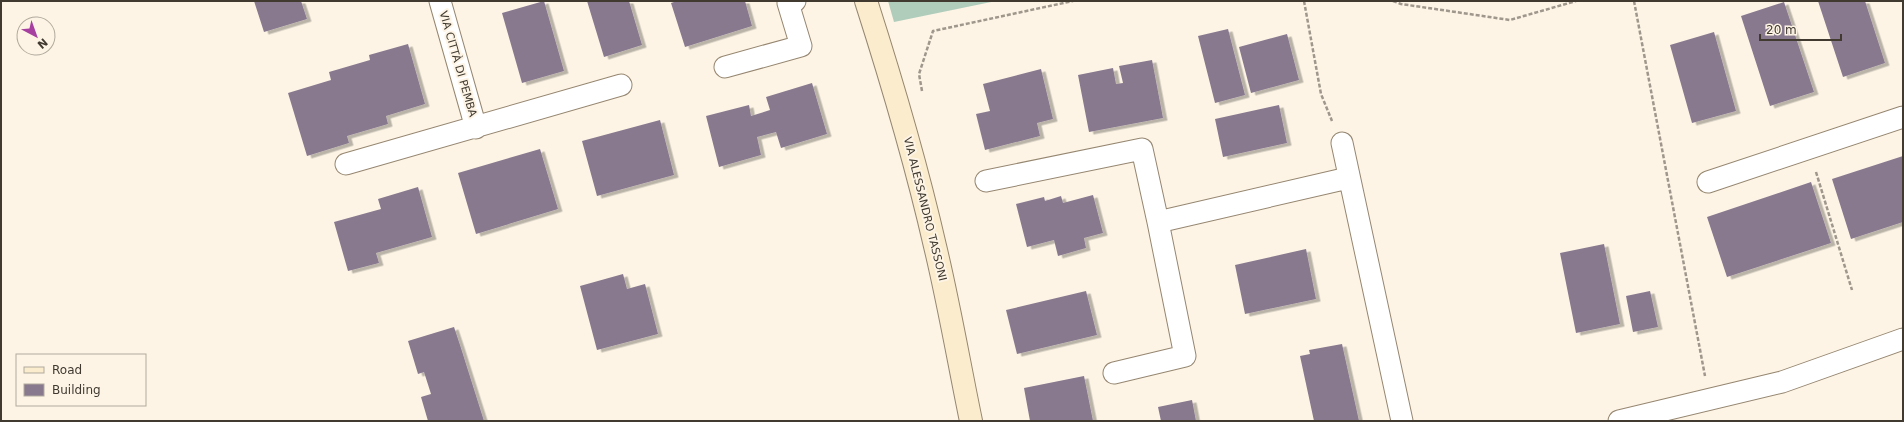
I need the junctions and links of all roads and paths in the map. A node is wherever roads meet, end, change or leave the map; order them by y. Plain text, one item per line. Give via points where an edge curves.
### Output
1 (440, 1) edge
2 (866, 1) edge
3 (1304, 1) edge
4 (1393, 1) edge
5 (1576, 1) edge
6 (1634, 1) edge
7 (790, 2) edge
8 (725, 67) dead end
9 (621, 85) dead end
10 (1903, 118) edge
11 (476, 128) junction
12 (1342, 143) joint
13 (1808, 149) junction
14 (346, 164) dead end
15 (1348, 178) junction
16 (986, 181) dead end
17 (1708, 182) dead end
18 (1158, 222) junction
19 (1852, 290) dead end
20 (1903, 339) edge
21 (1114, 373) dead end
22 (1709, 398) junction
23 (971, 421) edge
24 (1402, 421) edge
25 (1619, 421) edge

1 - 11 street, VIA CITTÀ DI PEMBA
2 - 23 street, VIA ALESSANDRO TASSONI via 897,99 936,248
3 - 12 path via 1321,94
4 - 5 path via 1510,20
6 - 22 path
7 - 8 street via 801,46
9 - 11 street
10 - 13 street
11 - 14 street
12 - 15 street
13 - 17 street
13 - 19 path
15 - 18 street
15 - 24 street
16 - 18 street via 1142,149
18 - 21 street via 1185,356
20 - 22 street via 1782,382
22 - 25 street

